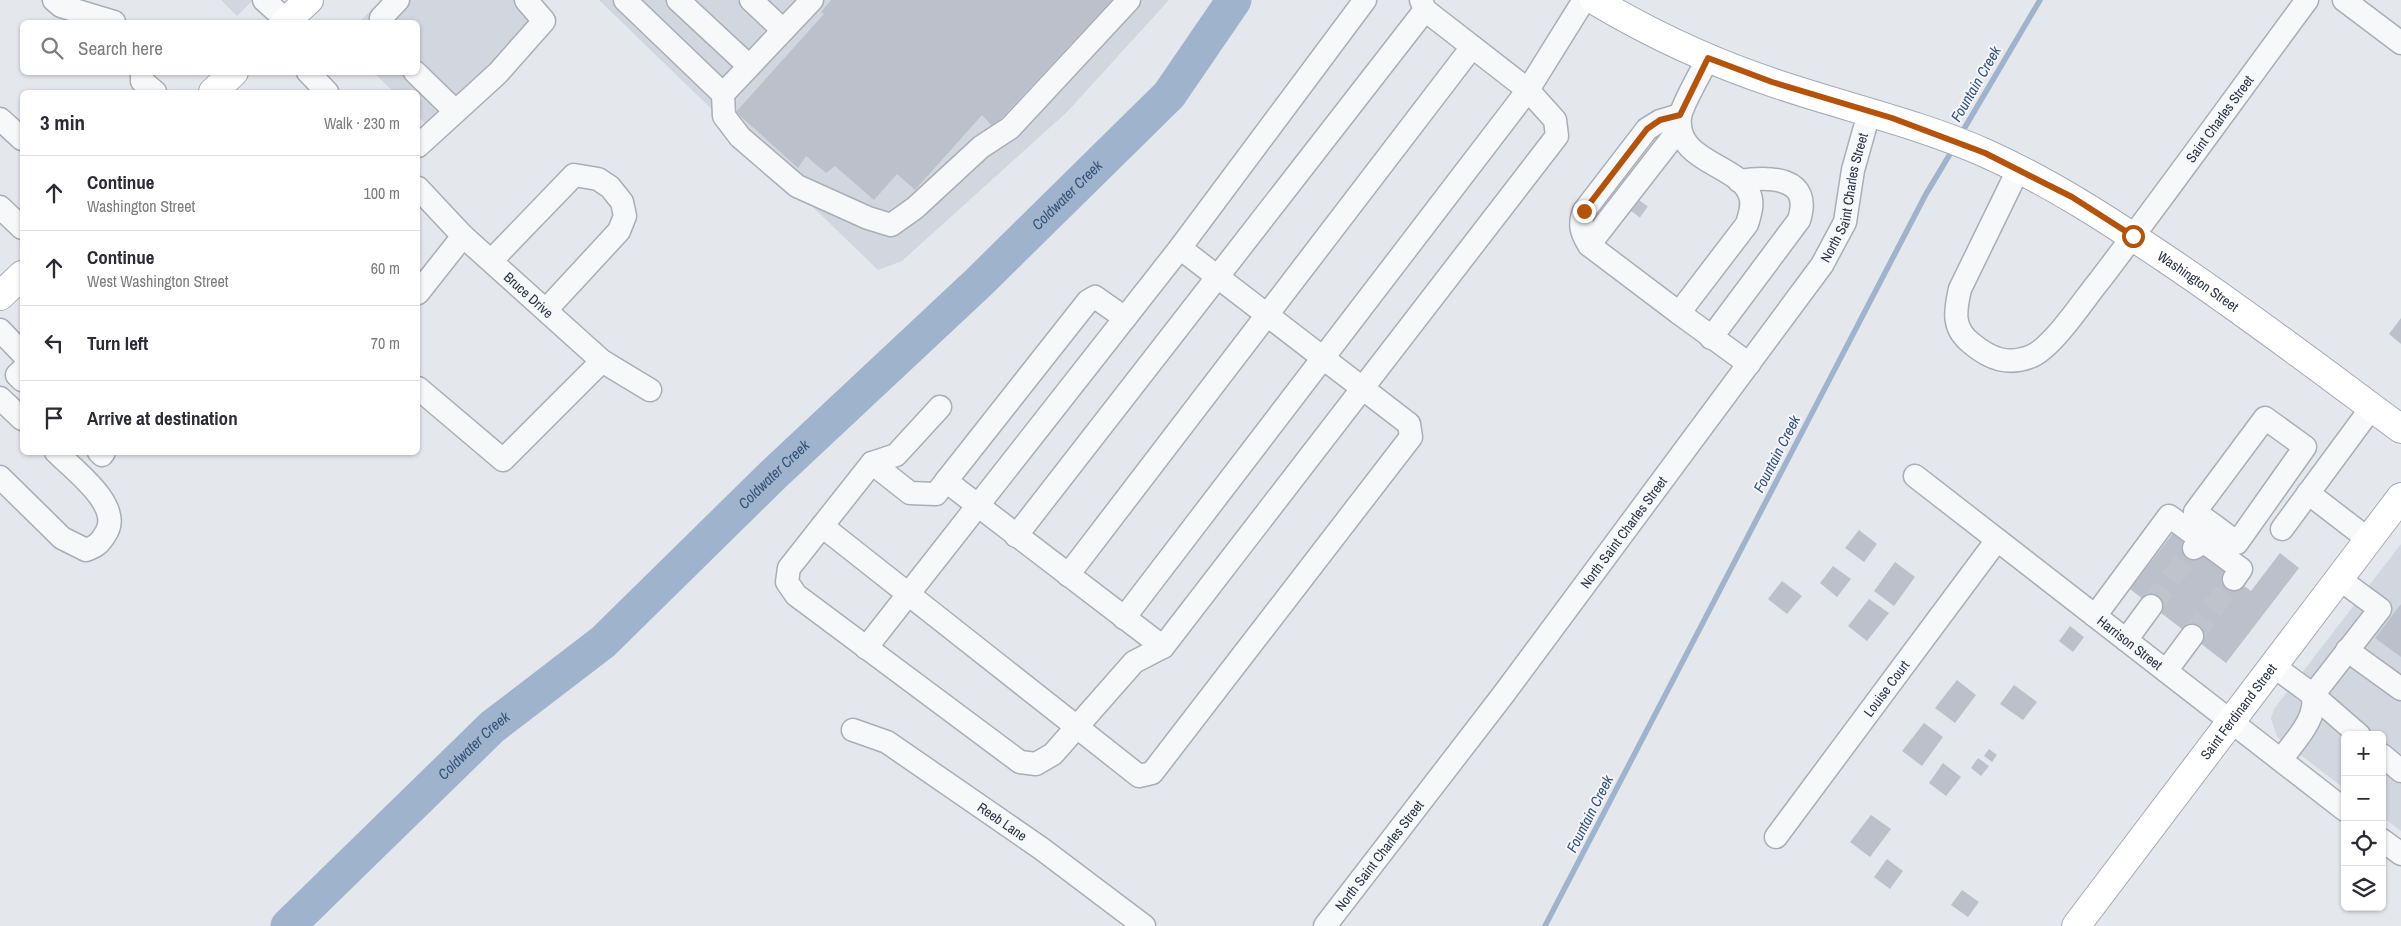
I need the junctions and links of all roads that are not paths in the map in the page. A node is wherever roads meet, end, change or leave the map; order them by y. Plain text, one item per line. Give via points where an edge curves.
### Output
1 (54, 0) edge
2 (264, 0) edge
3 (309, 0) edge
4 (398, 0) edge
5 (526, 0) edge
6 (626, 0) edge
7 (678, 0) edge
8 (751, 0) edge
9 (812, 0) edge
10 (1129, 0) edge
11 (1365, 0) edge
12 (1584, 0) edge
13 (1594, 0) edge
14 (2307, 0) edge
15 (2344, 0) edge
16 (1423, 5) edge
17 (91, 18) edge
18 (284, 20) edge
19 (288, 20) edge
20 (381, 20) edge
21 (783, 30) junction
22 (2401, 43) edge
23 (1472, 47) junction
24 (1708, 58) junction
25 (750, 66) junction
26 (142, 75) edge
27 (418, 75) edge
28 (152, 90) edge
29 (1528, 90) junction
30 (723, 94) junction
31 (455, 111) junction
32 (1881, 116) junction
33 (0, 119) edge
34 (1682, 128) junction
35 (20, 137) edge
36 (420, 144) edge
37 (2018, 170) junction
38 (1739, 181) junction
39 (420, 190) edge
40 (0, 207) edge
41 (20, 226) edge
42 (463, 236) junction
43 (2133, 236) junction
44 (1180, 248) junction
45 (1593, 248) junction
46 (492, 260) junction
47 (1217, 276) junction
48 (20, 277) edge
49 (420, 290) edge
50 (0, 296) edge
51 (546, 310) junction
52 (1679, 313) junction
53 (1267, 314) junction
54 (1125, 318) junction
55 (0, 330) edge
56 (1711, 338) junction
57 (20, 351) edge
58 (1322, 357) junction
59 (602, 361) junction
60 (1749, 364) junction
61 (1363, 388) junction
62 (420, 390) edge
63 (650, 390) dead end
64 (0, 398) edge
65 (940, 407) dead end
66 (2372, 407) junction
67 (20, 418) edge
68 (2401, 429) edge
69 (59, 455) edge
70 (872, 463) junction
71 (1915, 476) dead end
72 (0, 477) edge
73 (946, 481) junction
74 (2308, 493) junction
75 (2401, 497) edge
76 (976, 506) junction
77 (822, 526) junction
78 (2282, 529) dead end
79 (1016, 536) junction
80 (2205, 539) junction
81 (2368, 539) junction
82 (1997, 540) junction
83 (1068, 575) junction
84 (2234, 578) dead end
85 (2338, 578) junction
86 (907, 593) junction
87 (2151, 606) tunnel mouth
88 (2095, 616) junction
89 (1124, 618) junction
90 (2192, 636) tunnel mouth
91 (2126, 640) junction
92 (1163, 647) junction
93 (866, 648) junction
94 (2347, 650) junction
95 (2272, 665) junction
96 (2166, 671) junction
97 (2401, 689) edge
98 (2312, 695) junction
99 (2230, 720) junction
100 (1077, 727) junction
101 (853, 730) dead end
102 (2354, 731) edge
103 (2386, 758) edge
104 (2281, 760) junction
105 (2401, 771) edge
106 (2341, 807) edge
107 (1776, 837) dead end
108 (2386, 843) edge
109 (2401, 854) edge
110 (1144, 926) edge
111 (1325, 926) edge
112 (2076, 926) edge

1 - 17 street
2 - 18 street
3 - 19 main road
4 - 20 street
5 - 31 street via 544,21 490,80
6 - 30 street
7 - 25 street
8 - 21 street
9 - 21 street
10 - 30 street via 1010,128 981,147 915,208 891,225 797,186 740,137 724,116
11 - 44 street
12 - 29 street
13 - 24 main road, Washington Street via 1682,48
14 - 43 street, Saint Charles Street
15 - 22 street
16 - 23 street
16 - 47 street
21 - 25 street
23 - 29 street
23 - 53 street
24 - 32 main road, Washington Street
24 - 34 street
25 - 30 street
26 - 28 street via 142,81
27 - 31 street
29 - 58 street
29 - 61 street via 1555,120 1557,136
31 - 36 street
32 - 37 main road, Washington Street via 1985,153
32 - 60 street, North Saint Charles Street via 1854,170 1845,222 1822,265
33 - 35 street
34 - 38 street via 1699,156
34 - 45 street
34 - 45 street via 1635,206
34 - 45 street via 1660,120 1647,129 1584,211 1581,233
37 - 43 main road, Washington Street via 2072,197
37 - 43 street, Saint Charles Street via 1960,289 1955,310 1960,334 1984,354 2011,363 2034,355 2057,335
38 - 52 street via 1749,193 1751,208 1747,224
38 - 56 street via 1756,178 1790,184 1800,194 1803,208 1799,220
39 - 42 street, Bruce Drive
40 - 41 street
42 - 46 street, Bruce Drive
42 - 49 street
43 - 66 main road, Washington Street
44 - 47 street
44 - 54 street
45 - 52 street
46 - 51 street, Bruce Drive
46 - 51 street via 574,175 598,179 610,187 622,202 625,216 619,231
47 - 53 street
47 - 79 street
48 - 50 main road
51 - 59 street, Bruce Drive
52 - 56 street
53 - 58 street
53 - 83 street
54 - 73 street via 1095,297 1088,300
54 - 76 street
55 - 57 street
56 - 60 street
58 - 61 street
58 - 89 street
59 - 62 street via 503,460
59 - 63 street, Bruce Drive
60 - 111 street, North Saint Charles Street via 1504,695
61 - 92 street
61 - 100 street via 1409,424 1412,437 1152,773 1139,776
64 - 67 street
65 - 70 street via 896,455
66 - 68 main road, Washington Street
66 - 74 street
69 - 72 street via 98,493 109,514 110,526 98,546 86,550 62,538
70 - 73 street via 910,493 936,494
70 - 77 street
71 - 82 street, Harrison Street
73 - 76 street
74 - 78 street
74 - 81 street
75 - 81 main road, Saint Ferdinand Street
76 - 79 street
76 - 86 street
77 - 86 street
77 - 93 street via 789,568 788,582 796,595
79 - 83 street
80 - 80 street via 2195,512 2265,418 2305,447 2237,543
80 - 84 street via 2241,569
80 - 88 street via 2169,516
81 - 85 main road, Saint Ferdinand Street
82 - 88 street, Harrison Street
82 - 107 street, Louise Court
83 - 89 street
85 - 94 street via 2380,609
85 - 95 main road, Saint Ferdinand Street
86 - 93 street
86 - 100 street
87 - 91 street
88 - 91 street, Harrison Street
89 - 92 street
90 - 96 street
91 - 96 street, Harrison Street
92 - 100 street via 1134,662
93 - 100 street via 1020,762 1036,764 1053,754
94 - 97 street
94 - 98 street
95 - 98 street
95 - 99 main road, Saint Ferdinand Street
96 - 99 street, Harrison Street
98 - 102 street
98 - 104 street via 2311,717
99 - 104 street, Harrison Street
99 - 112 main road, Saint Ferdinand Street
101 - 110 street, Reeb Lane via 887,742 1042,849
103 - 105 street
104 - 106 street, Harrison Street
108 - 109 street

